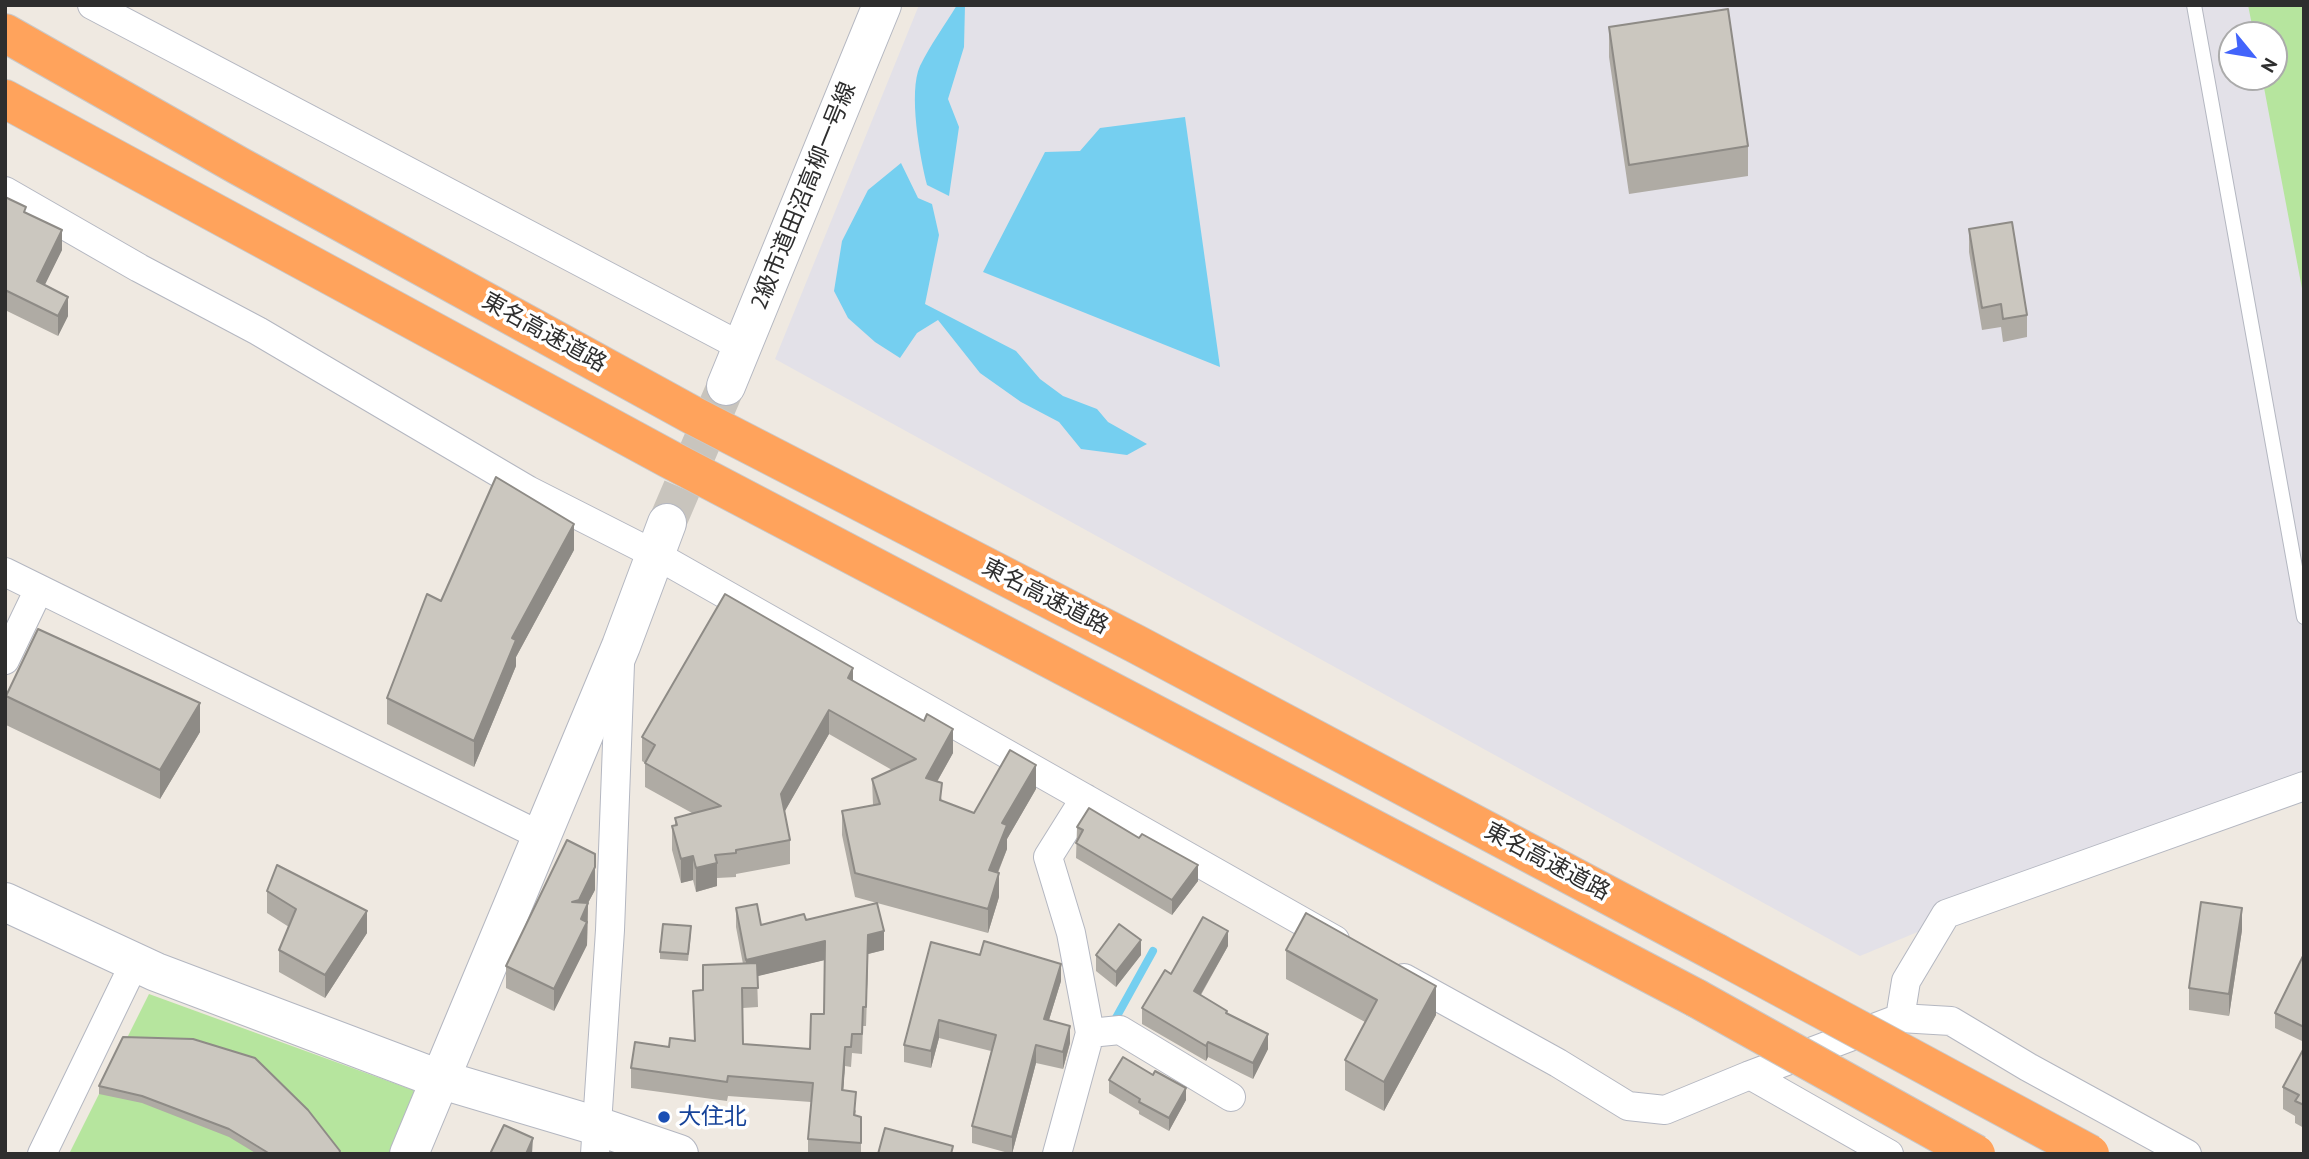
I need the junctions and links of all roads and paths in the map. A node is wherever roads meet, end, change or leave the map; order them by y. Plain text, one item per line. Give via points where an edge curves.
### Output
1 (92, 5) edge
2 (882, 5) edge
3 (2194, 5) edge
4 (5, 33) edge
5 (5, 99) edge
6 (5, 191) edge
7 (742, 347) junction
8 (726, 386) tunnel mouth
9 (662, 539) junction
10 (5, 572) edge
11 (39, 589) junction
12 (2304, 617) edge
13 (5, 660) edge
14 (614, 660) junction
15 (2304, 786) edge
16 (1084, 798) junction
17 (541, 836) junction
18 (5, 902) edge
19 (135, 962) junction
20 (1900, 1018) junction
21 (1090, 1033) junction
22 (1750, 1075) junction
23 (439, 1079) junction
24 (1231, 1097) dead end
25 (596, 1140) edge
26 (42, 1154) edge
27 (409, 1154) edge
28 (679, 1154) edge
29 (1057, 1154) edge
30 (1889, 1154) edge
31 (1976, 1154) edge
32 (2090, 1154) edge
33 (2187, 1154) edge

1 - 7 street
2 - 7 street, 2級市道田沼高柳一号線
3 - 12 lane
4 - 32 highway, 東名高速道路, bridge via 694,416 1136,644
5 - 31 highway, bridge via 669,459 1696,998
6 - 9 street via 258,331 528,490
7 - 8 street, 2級市道田沼高柳一号線
9 - 14 street
9 - 16 street
10 - 11 street
11 - 13 street
11 - 17 street
14 - 17 street
14 - 25 street via 610,930
15 - 20 street via 1946,914 1906,981
16 - 21 street via 1048,857 1071,933
16 - 22 street via 1628,1106 1665,1110
17 - 23 street
18 - 19 street
19 - 23 street
19 - 26 street
20 - 22 street
20 - 33 street via 1951,1021
21 - 24 street via 1120,1030
21 - 29 street
22 - 30 street
23 - 25 street
23 - 27 street
25 - 28 street

